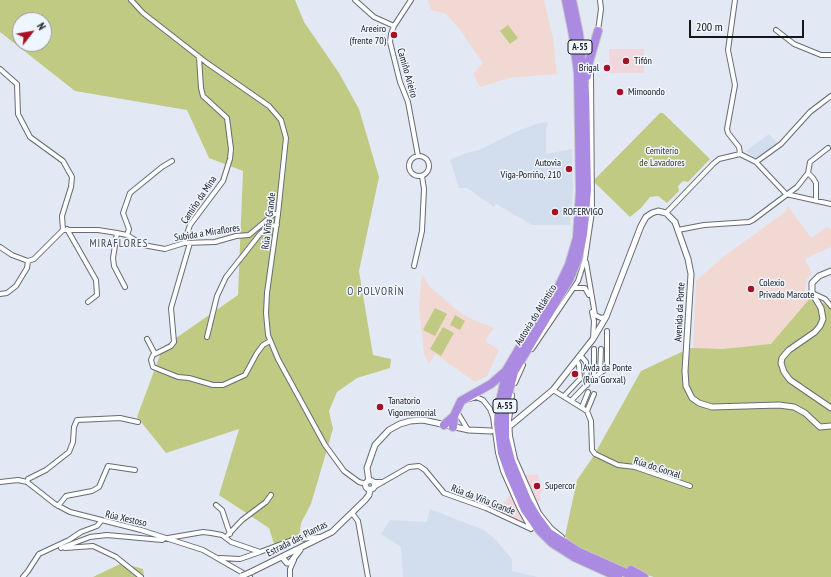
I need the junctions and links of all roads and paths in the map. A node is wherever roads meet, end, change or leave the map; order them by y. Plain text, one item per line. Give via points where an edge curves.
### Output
1 (131, 0) edge
2 (355, 0) edge
3 (411, 0) edge
4 (566, 0) edge
5 (572, 0) edge
6 (600, 0) edge
7 (735, 0) edge
8 (394, 26) junction
9 (776, 30) dead end
10 (598, 31) junction
11 (831, 55) edge
12 (199, 57) junction
13 (0, 69) edge
14 (586, 95) junction
15 (831, 96) edge
16 (828, 148) dead end
17 (740, 154) junction
18 (418, 156) junction
19 (172, 161) dead end
20 (756, 162) junction
21 (808, 173) junction
22 (422, 176) junction
23 (587, 190) junction
24 (786, 194) junction
25 (816, 201) junction
26 (831, 204) edge
27 (666, 213) junction
28 (278, 214) junction
29 (277, 224) junction
30 (590, 224) junction
31 (65, 230) junction
32 (678, 230) junction
33 (117, 233) junction
34 (127, 235) junction
35 (184, 243) junction
36 (190, 243) junction
37 (0, 247) edge
38 (585, 259) junction
39 (28, 261) junction
40 (414, 266) dead end
41 (831, 271) edge
42 (589, 283) junction
43 (125, 287) dead end
44 (581, 287) junction
45 (574, 288) junction
46 (812, 293) junction
47 (0, 294) edge
48 (88, 302) dead end
49 (831, 306) edge
50 (595, 316) junction
51 (606, 317) junction
52 (594, 321) junction
53 (601, 327) junction
54 (607, 331) dead end
55 (207, 337) dead end
56 (147, 339) dead end
57 (593, 339) junction
58 (270, 341) junction
59 (594, 349) dead end
60 (600, 349) dead end
61 (155, 354) junction
62 (581, 356) junction
63 (577, 361) junction
64 (507, 369) junction
65 (600, 373) junction
66 (501, 376) junction
67 (594, 378) junction
68 (587, 385) junction
69 (553, 390) junction
70 (588, 392) dead end
71 (594, 394) dead end
72 (564, 396) junction
73 (571, 400) junction
74 (582, 406) junction
75 (831, 408) edge
76 (587, 411) junction
77 (456, 416) junction
78 (493, 417) junction
79 (138, 422) dead end
80 (444, 425) junction
81 (511, 425) dead end
82 (831, 426) edge
83 (454, 427) junction
84 (469, 430) junction
85 (491, 431) dead end
86 (135, 470) dead end
87 (0, 482) edge
88 (27, 482) junction
89 (370, 485) junction
90 (690, 486) dead end
91 (271, 495) dead end
92 (216, 505) dead end
93 (58, 506) junction
94 (352, 513) junction
95 (526, 520) junction
96 (101, 521) junction
97 (522, 524) junction
98 (531, 529) junction
99 (230, 534) junction
100 (326, 536) junction
101 (226, 537) junction
102 (166, 538) junction
103 (567, 540) joint
104 (54, 547) junction
105 (61, 548) junction
106 (260, 552) junction
107 (294, 556) junction
108 (282, 557) junction
109 (574, 557) junction
110 (218, 558) junction
111 (287, 563) junction
112 (290, 569) junction
113 (602, 570) junction
114 (250, 575) edge
115 (23, 577) edge
116 (141, 577) edge
117 (241, 577) edge
118 (290, 577) edge
119 (368, 577) edge
120 (608, 577) edge
121 (618, 577) edge
122 (635, 577) edge
123 (644, 577) edge

1 - 12 street, Rúa Viña Grande via 143,13
2 - 8 street via 374,17
3 - 8 street, Camiño Arieiro
4 - 64 highway, Autovía do Atlántico / A-55 via 578,73 580,191 577,238 559,286
5 - 14 highway, Autovía do Atlántico / A-55
6 - 10 street
7 - 17 street via 728,50 735,85 727,130 739,147
8 - 18 street, Camiño Arieiro via 390,42 408,102
9 - 11 street via 794,44
10 - 14 highway via 589,62
10 - 30 street via 591,66
12 - 28 street, Rúa Viña Grande via 269,106 281,120 286,138
12 - 35 street, Camiño da Mina via 203,96 227,118 231,149 223,181 190,225
13 - 31 street via 17,84 18,114 30,137 63,161 72,177 62,216
14 - 23 highway, Autovía do Atlántico / A-55
15 - 20 street via 810,112 781,144
16 - 21 street via 810,162
17 - 20 street
17 - 27 street via 719,159
18 - 22 street, Camiño Arieiro via 427,159 429,166
18 - 22 street via 412,159 409,168 415,176
19 - 34 street via 130,193 123,214 129,229
20 - 24 street
21 - 24 street via 797,187
21 - 25 street via 816,183
22 - 40 street, Camiño Arieiro via 422,231
23 - 30 highway
23 - 122 highway, Autovía do Atlántico / A-55 via 583,234 574,269 556,304 519,361 510,382 505,406 505,438 524,493 532,510 546,529 557,540 579,552
24 - 25 street
24 - 32 street via 749,222 704,225
25 - 26 street
27 - 32 street, Avenida da Ponte via 675,222
27 - 51 street via 652,213 643,222
28 - 29 street, Rúa Viña Grande
28 - 36 street, Subida a Miraflores via 264,221 249,235 215,242
29 - 55 street via 269,226 260,234 226,277 217,296
29 - 58 street, Rúa Viña Grande via 266,303
30 - 38 street
31 - 33 street, Subida a Miraflores
31 - 39 street via 34,259
31 - 48 street via 96,280 97,295
32 - 82 street, Avenida da Ponte via 691,274 685,371 688,392 699,403 712,407 794,407 805,412 820,427
33 - 34 street, Subida a Miraflores
33 - 43 street via 114,266
34 - 35 street, Subida a Miraflores via 152,248 165,249
35 - 36 street, Subida a Miraflores
36 - 61 street via 171,308 174,342
37 - 39 street
38 - 42 street
38 - 45 street
39 - 47 street via 28,268 16,286
41 - 46 street via 813,281
42 - 44 street
42 - 50 street
44 - 45 street
44 - 52 street via 588,292
45 - 103 street via 520,369 512,392 509,421 515,459 534,504 551,528
46 - 49 street via 825,299
46 - 75 street via 821,308 823,319 815,332 785,354 781,363 790,380
50 - 51 street
50 - 53 street
51 - 53 street
52 - 53 street
52 - 57 street
53 - 57 street
54 - 65 street via 607,368
56 - 61 street
57 - 62 street
58 - 61 street via 257,353 245,375 223,385 213,386 195,379 165,373 151,364
58 - 89 street, Rúa Viña Grande via 310,418 337,462 351,477
59 - 67 street
60 - 65 street
62 - 63 street
62 - 68 street via 586,362
63 - 69 street
63 - 72 street via 580,379
64 - 66 highway
64 - 109 highway, Autovía do Atlántico / A-55 via 500,399 498,424 505,462 532,522 552,543
65 - 67 street
66 - 77 highway via 460,401
66 - 78 highway
67 - 68 street
68 - 73 street
69 - 72 street
69 - 81 street
70 - 74 street
71 - 76 street
72 - 73 street
73 - 74 street
74 - 76 street
76 - 90 street, Rúa do Gorxal via 591,421 592,450 595,454 618,465 635,467
77 - 78 street via 463,404 469,399 476,398 486,404
77 - 80 highway
77 - 83 highway
77 - 84 street
78 - 95 street via 500,459
79 - 88 street via 120,418 77,420 69,452
80 - 83 street
80 - 89 street via 416,420 389,430 371,452 367,468
83 - 84 street
84 - 85 street
86 - 93 street via 108,466 99,486 84,493 66,496
87 - 88 street
88 - 93 street, Rúa Xestoso
89 - 94 street, Estrada das Plantas via 369,495
89 - 97 street, Rúa da Viña Grande via 384,482 409,467 418,466 425,470 444,494 486,508
91 - 99 street
92 - 99 street via 222,510
93 - 96 street, Rúa Xestoso
94 - 100 street, Estrada das Plantas
94 - 119 street via 358,521
95 - 97 street, Rúa da Viña Grande
95 - 98 street
96 - 102 street, Rúa Xestoso
96 - 104 street via 97,526
97 - 98 street, Rúa da Viña Grande
98 - 109 highway via 565,556
99 - 101 street
100 - 106 street via 292,540
100 - 107 street, Estrada das Plantas via 302,548
101 - 102 street via 203,532
101 - 106 street via 231,542
102 - 105 street via 162,540 96,536
102 - 110 street, Rúa Xestoso via 203,550
103 - 123 highway
104 - 105 street
104 - 115 street via 39,554
105 - 116 street via 93,546 118,558
106 - 110 street via 240,559
107 - 108 street, Estrada das Plantas
107 - 111 street
107 - 112 street
108 - 111 street
108 - 114 street, Estrada das Plantas
109 - 113 highway, Autovía do Atlántico / A-55
110 - 114 street, Rúa Xestoso
111 - 112 street
112 - 118 street
113 - 120 highway
113 - 121 highway, Autovía do Atlántico / A-55
114 - 117 street, Estrada das Plantas, bridge

